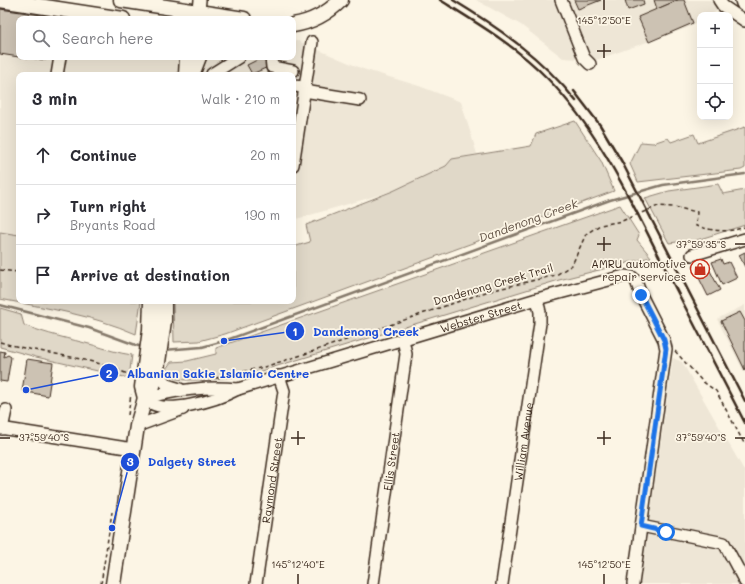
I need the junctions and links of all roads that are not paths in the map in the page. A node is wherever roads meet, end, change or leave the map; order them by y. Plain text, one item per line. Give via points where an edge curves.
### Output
1 (0, 0) edge
2 (121, 0) edge
3 (341, 0) edge
4 (560, 0) edge
5 (719, 0) edge
6 (66, 10) edge
7 (199, 12) edge
8 (104, 16) edge
9 (225, 16) edge
10 (745, 21) edge
11 (296, 24) edge
12 (312, 42) dead end
13 (60, 60) edge
14 (235, 60) edge
15 (271, 60) edge
16 (590, 64) dead end
17 (194, 65) edge
18 (58, 72) edge
19 (209, 72) edge
20 (219, 72) edge
21 (293, 72) dead end
22 (296, 87) edge
23 (305, 89) junction
24 (360, 100) dead end
25 (296, 146) edge
26 (745, 239) edge
27 (692, 255) dead end
28 (537, 299) junction
29 (152, 304) edge
30 (163, 304) edge
31 (156, 330) junction
32 (403, 339) junction
33 (153, 368) junction
34 (279, 376) junction
35 (238, 388) junction
36 (180, 389) junction
37 (145, 398) junction
38 (196, 404) junction
39 (6, 410) dead end
40 (137, 426) junction
41 (1, 428) edge
42 (133, 449) junction
43 (641, 526) junction
44 (745, 582) edge
45 (113, 584) edge
46 (256, 584) edge
47 (373, 584) edge
48 (502, 584) edge
49 (633, 584) edge

1 - 6 main road
2 - 7 main road
3 - 11 main road via 322,15
4 - 16 street via 584,58
5 - 10 street via 723,6
6 - 8 main road
7 - 9 main road
12 - 23 street
13 - 18 street
14 - 20 street
15 - 21 street via 272,67
17 - 19 street
22 - 23 street
23 - 24 street
23 - 25 street
26 - 27 street
28 - 32 street, Webster Street
28 - 43 street, Webster Street via 624,276 632,277 664,340 666,349
28 - 48 street, William Avenue via 540,323
29 - 31 main road
30 - 31 main road
31 - 33 main road
32 - 34 street, Webster Street
32 - 47 street, Ellis Street via 406,354
33 - 36 street via 167,385
33 - 37 main road via 142,387
34 - 35 street, Webster Street
34 - 46 street, Raymond Street via 284,392
35 - 36 street, Webster Street
35 - 38 street, Webster Street via 220,398
36 - 37 street, Webster Street
37 - 38 street, Webster Street via 150,403 168,406
37 - 40 main road
38 - 40 street, Webster Street
39 - 41 street
40 - 42 main road
41 - 42 street
42 - 45 main road
43 - 44 street via 724,543
43 - 49 street

